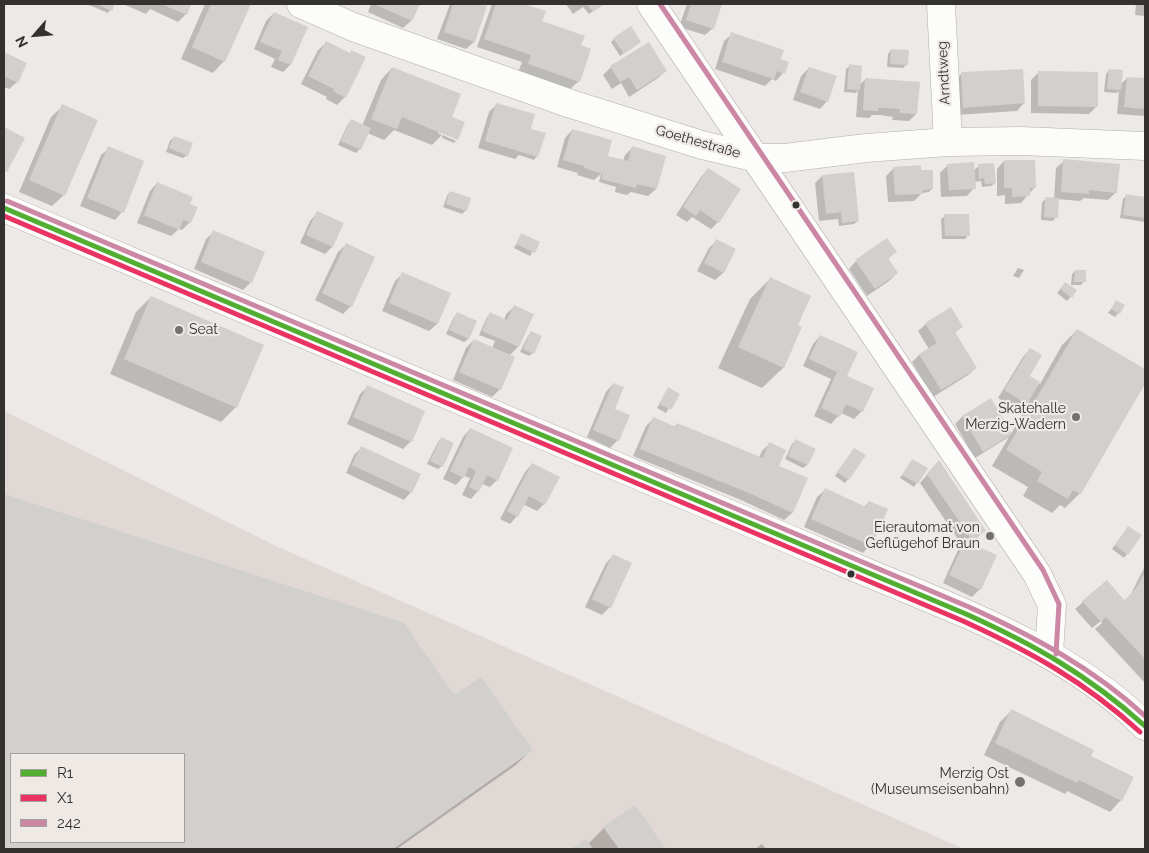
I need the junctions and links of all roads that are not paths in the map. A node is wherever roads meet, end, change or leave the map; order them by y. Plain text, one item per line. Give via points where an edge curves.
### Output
1 (301, 4) edge
2 (651, 4) edge
3 (941, 4) edge
4 (948, 142) junction
5 (1145, 146) edge
6 (756, 158) junction
7 (4, 208) edge
8 (1049, 654) junction
9 (1145, 726) edge

1 - 6 street, Goethestraße via 353,27 571,104 702,145
2 - 6 street
3 - 4 street, Arndtweg
4 - 5 street, Goethestraße
4 - 6 street, Goethestraße
6 - 8 street via 1037,574 1052,605
7 - 8 street via 618,465 962,612
8 - 9 street via 1132,712

